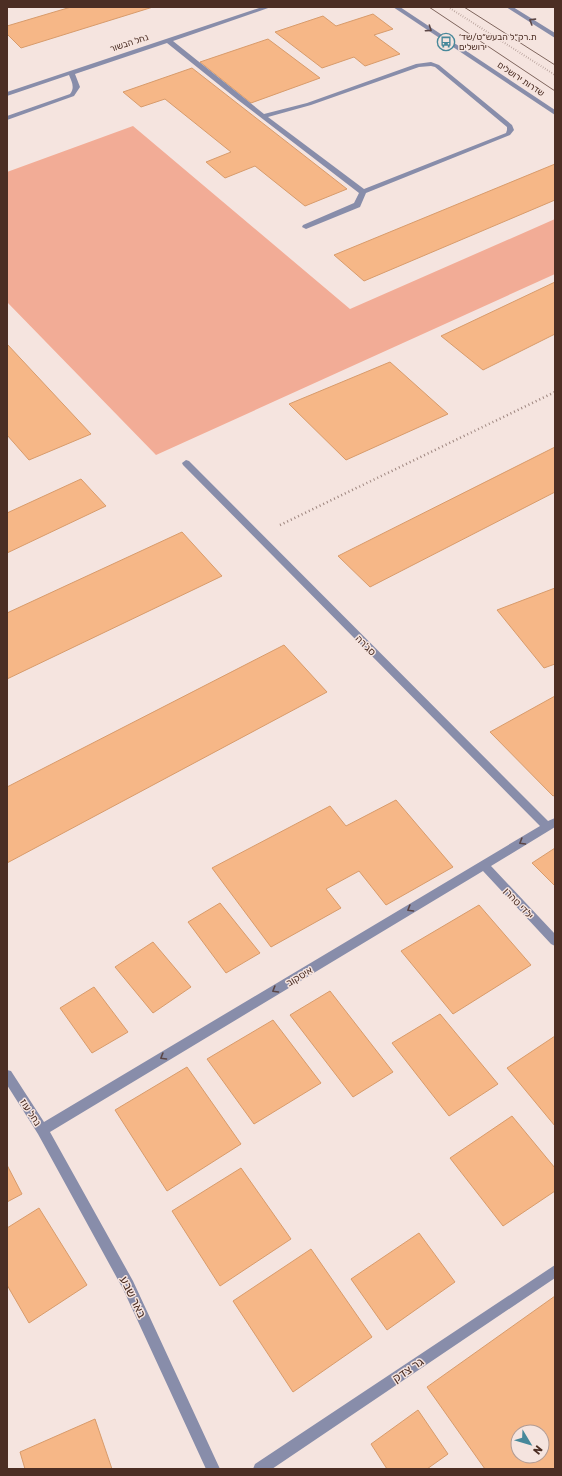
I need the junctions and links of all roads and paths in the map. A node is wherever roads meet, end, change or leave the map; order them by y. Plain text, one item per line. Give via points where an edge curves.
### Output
1 (268, 7) edge
2 (396, 7) edge
3 (448, 7) edge
4 (509, 7) edge
5 (261, 9) edge
6 (555, 36) edge
7 (168, 40) junction
8 (71, 72) junction
9 (555, 76) edge
10 (7, 94) edge
11 (555, 113) edge
12 (264, 116) junction
13 (7, 118) edge
14 (363, 192) junction
15 (306, 227) dead end
16 (555, 392) edge
17 (186, 463) dead end
18 (258, 535) junction
19 (551, 824) edge
20 (484, 865) junction
21 (555, 941) edge
22 (7, 1075) edge
23 (42, 1130) junction
24 (555, 1271) edge
25 (213, 1469) edge
26 (260, 1469) edge

1 - 5 street, נחל הבשור
2 -> 11 street, שדרות ירושלים
3 - 9 path
6 -> 4 street
5 - 7 street, נחל הבשור
7 - 8 street, נחל הבשור
7 - 12 street
8 - 10 street, נחל הבשור
8 - 13 street via 77,87 72,95
12 - 14 street
12 - 14 street via 309,104 418,65 431,64 446,72 510,126 508,134
14 - 15 street via 357,205
16 - 18 path
17 - 18 street, סג'רה
18 - 19 street, סג'רה
19 -> 20 street, איסקוב
20 - 21 street, ילדי טהרן
20 -> 23 street, איסקוב
22 - 23 street, נחל עוז
23 - 25 street, באר שבע via 128,1285
24 - 26 street, גר צדק

